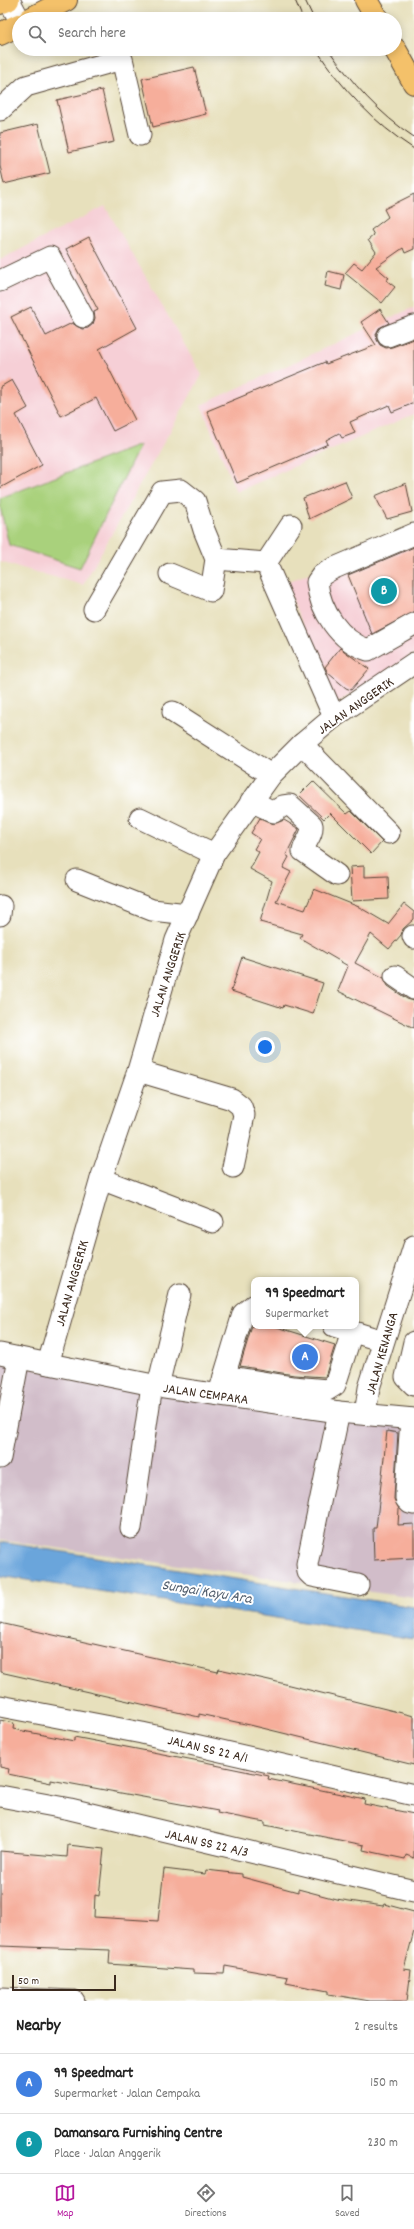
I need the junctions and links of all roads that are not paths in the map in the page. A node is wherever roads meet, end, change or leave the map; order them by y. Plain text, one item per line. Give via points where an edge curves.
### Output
1 (9, 0) edge
2 (66, 0) edge
3 (366, 0) edge
4 (0, 2) edge
5 (15, 12) edge
6 (43, 12) edge
7 (373, 12) edge
8 (12, 28) edge
9 (0, 34) edge
10 (399, 56) edge
11 (414, 83) edge
12 (0, 110) edge
13 (140, 135) dead end
14 (0, 282) edge
15 (83, 317) dead end
16 (414, 326) edge
17 (388, 336) dead end
18 (291, 525) dead end
19 (414, 534) edge
20 (216, 559) junction
21 (266, 563) junction
22 (170, 574) dead end
23 (94, 609) dead end
24 (414, 624) edge
25 (414, 664) edge
26 (173, 712) dead end
27 (334, 717) junction
28 (302, 744) junction
29 (271, 775) junction
30 (251, 801) junction
31 (140, 818) dead end
32 (389, 833) dead end
33 (214, 854) junction
34 (338, 875) dead end
35 (77, 880) dead end
36 (188, 914) junction
37 (395, 976) dead end
38 (414, 989) edge
39 (138, 1071) junction
40 (233, 1167) dead end
41 (101, 1179) junction
42 (213, 1222) dead end
43 (414, 1246) edge
44 (180, 1294) dead end
45 (251, 1307) edge
46 (343, 1329) edge
47 (385, 1336) junction
48 (414, 1340) edge
49 (9, 1356) edge
50 (48, 1364) junction
51 (221, 1385) junction
52 (414, 1385) edge
53 (155, 1386) junction
54 (340, 1412) junction
55 (365, 1414) junction
56 (413, 1419) edge
57 (411, 1454) edge
58 (0, 1458) edge
59 (414, 1504) edge
60 (131, 1528) dead end
61 (358, 1585) dead end
62 (0, 1706) edge
63 (414, 1795) edge
64 (0, 1796) edge
65 (414, 1891) edge
66 (0, 1998) edge
67 (74, 2001) edge

1 - 4 main road
1 - 5 street
2 - 6 main road
3 - 7 main road
8 - 9 main road
10 - 11 main road
12 - 13 street via 26,86 122,59
14 - 15 street via 50,257
16 - 17 street
18 - 21 street
19 - 24 street via 332,569 322,575 317,582 318,592 335,628 358,647 368,650 373,648
20 - 21 street
20 - 22 street via 211,591
20 - 23 street via 194,501 181,490 162,492
21 - 27 street
25 - 27 street, JALAN ANGGERIK
26 - 29 street
27 - 28 street, JALAN ANGGERIK
28 - 29 street, JALAN ANGGERIK
28 - 32 street
29 - 30 street, JALAN ANGGERIK
30 - 33 street, JALAN ANGGERIK
30 - 34 street via 274,812 290,805 312,825 312,832 303,851
31 - 33 street
33 - 36 street, JALAN ANGGERIK
35 - 36 street via 152,910
36 - 39 street, JALAN ANGGERIK via 176,940
37 - 38 street
39 - 40 street via 232,1099 241,1106 244,1115
39 - 41 street, JALAN ANGGERIK
41 - 42 street
41 - 50 street, JALAN ANGGERIK
43 - 47 street, JALAN KENANGA
44 - 53 street
45 - 51 street via 243,1314
46 - 47 street
46 - 51 street via 335,1384 327,1390
47 - 48 street
47 - 55 street, JALAN KENANGA via 369,1388
48 - 52 street via 406,1378
49 - 50 street, JALAN CEMPAKA
49 - 58 street
50 - 53 street, JALAN CEMPAKA
51 - 53 street, JALAN CEMPAKA
51 - 54 street, JALAN CEMPAKA
53 - 60 street
54 - 55 street, JALAN CEMPAKA
54 - 61 street via 307,1564 308,1572 312,1576
55 - 56 street, JALAN CEMPAKA
56 - 57 street
57 - 59 street via 406,1499 410,1504
62 - 63 street, JALAN SS 22 A/1 via 142,1733
64 - 65 street, JALAN SS 22 A/3 via 70,1809
66 - 67 street

